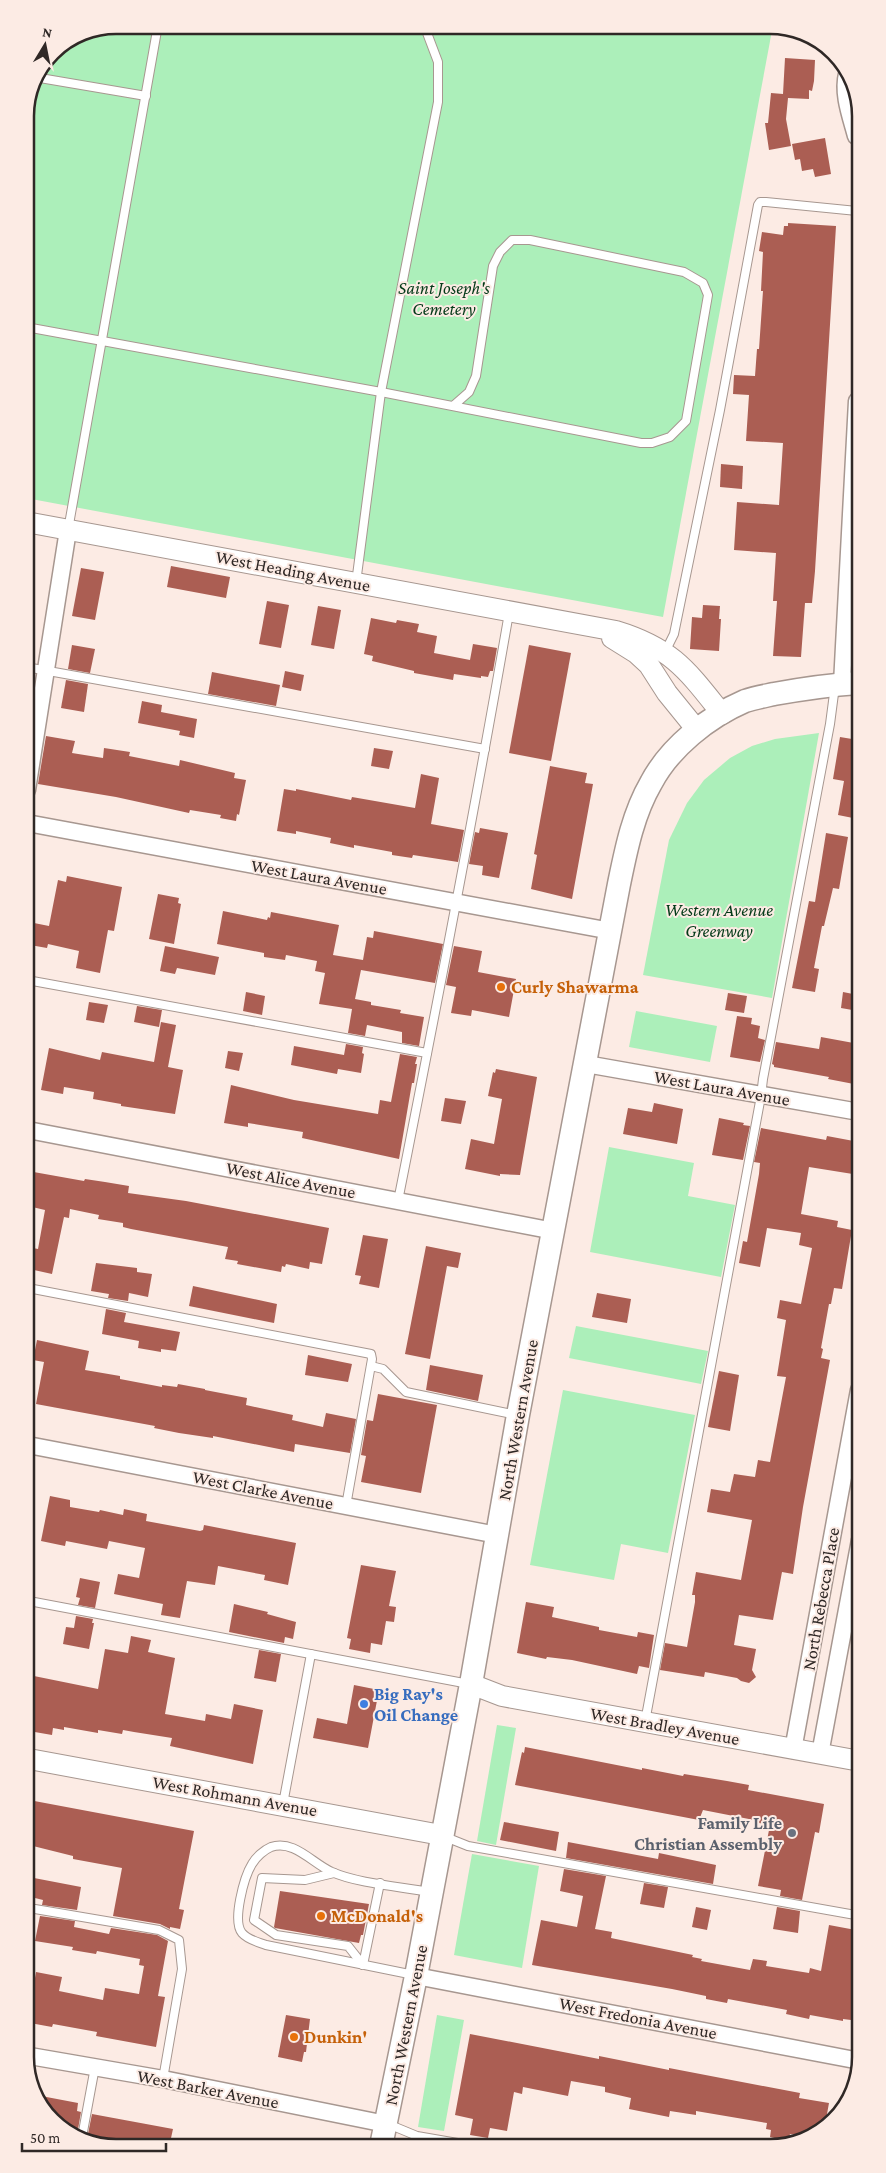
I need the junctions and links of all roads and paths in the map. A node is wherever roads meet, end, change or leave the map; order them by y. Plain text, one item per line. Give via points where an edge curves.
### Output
1 (156, 34) edge
2 (427, 34) edge
3 (43, 79) edge
4 (845, 82) edge
5 (146, 96) junction
6 (852, 122) edge
7 (852, 211) edge
8 (34, 329) edge
9 (102, 342) junction
10 (381, 392) junction
11 (452, 406) junction
12 (34, 524) edge
13 (68, 530) junction
14 (852, 576) edge
15 (356, 583) junction
16 (510, 611) junction
17 (560, 621) junction
18 (665, 652) junction
19 (34, 669) edge
20 (46, 671) junction
21 (845, 684) edge
22 (710, 722) junction
23 (34, 746) edge
24 (484, 750) junction
25 (34, 824) edge
26 (455, 902) junction
27 (610, 931) junction
28 (34, 981) edge
29 (428, 1054) junction
30 (586, 1064) junction
31 (761, 1096) junction
32 (852, 1111) edge
33 (34, 1131) edge
34 (398, 1200) junction
35 (554, 1231) junction
36 (34, 1289) edge
37 (371, 1366) junction
38 (518, 1415) junction
39 (852, 1428) edge
40 (34, 1446) edge
41 (346, 1506) junction
42 (497, 1535) junction
43 (852, 1583) edge
44 (34, 1602) edge
45 (311, 1654) junction
46 (471, 1684) junction
47 (645, 1723) junction
48 (793, 1750) junction
49 (820, 1754) junction
50 (34, 1759) edge
51 (852, 1760) edge
52 (283, 1804) junction
53 (441, 1835) junction
54 (334, 1873) junction
55 (380, 1883) junction
56 (431, 1892) junction
57 (34, 1909) edge
58 (852, 1914) edge
59 (363, 1965) junction
60 (416, 1976) junction
61 (34, 2057) edge
62 (852, 2059) edge
63 (95, 2067) junction
64 (163, 2079) junction
65 (386, 2124) junction
66 (83, 2132) edge
67 (383, 2139) edge
68 (435, 2139) edge

1 - 5 lane
2 - 10 lane via 438,62 438,102
3 - 5 lane
4 - 6 street
5 - 9 lane
7 - 18 lane via 766,202 758,205 674,634
8 - 9 lane
9 - 10 lane
9 - 13 lane
10 - 11 lane
10 - 15 lane
11 - 11 lane via 468,392 476,376 493,266 500,252 512,240 530,240 684,272 703,283 708,296 686,421 670,437 641,443
12 - 13 street, West Heading Avenue
13 - 15 street, West Heading Avenue
13 - 20 street
14 - 21 street
15 - 16 street, West Heading Avenue
16 - 17 street, West Heading Avenue
16 - 24 lane
17 - 18 street, West Heading Avenue via 626,634
17 - 22 street, West Heading Avenue via 602,633 621,643 652,669 667,693
18 - 22 street, West Heading Avenue via 683,666
19 - 20 lane
20 - 23 street
20 - 24 lane
21 - 22 main road, North Western Avenue via 746,701
21 - 31 lane via 830,724
22 - 27 main road, North Western Avenue via 680,745 664,763 639,807 623,863
24 - 26 lane
25 - 26 street, West Laura Avenue
26 - 27 street, West Laura Avenue
26 - 29 lane
27 - 30 main road, North Western Avenue
28 - 29 lane
29 - 34 lane
30 - 31 street, West Laura Avenue
30 - 35 main road, North Western Avenue
31 - 32 street, West Laura Avenue
31 - 47 lane
33 - 34 street, West Alice Avenue
34 - 35 street, West Alice Avenue
35 - 38 main road, North Western Avenue
36 - 37 lane via 365,1352 372,1354
37 - 38 lane via 384,1369 406,1392
37 - 41 lane
38 - 42 main road, North Western Avenue
39 - 48 street, North Rebecca Place
40 - 41 street, West Clarke Avenue
41 - 42 street, West Clarke Avenue
42 - 46 main road, North Western Avenue
43 - 49 street, North Rebecca Place
44 - 45 lane
45 - 46 lane
45 - 52 lane
46 - 47 street, West Bradley Avenue via 502,1696
46 - 53 main road, North Western Avenue
47 - 48 street, West Bradley Avenue
48 - 49 street, West Bradley Avenue
49 - 51 street, West Bradley Avenue
50 - 52 street, West Rohmann Avenue
52 - 53 street, West Rohmann Avenue
53 - 56 main road, North Western Avenue
53 - 58 lane via 468,1846
54 - 55 lane
54 - 59 lane via 304,1880 262,1878 254,1920 276,1935 348,1946
54 - 59 lane via 298,1850 281,1845 262,1852 252,1863 246,1878 238,1918 242,1933 266,1945
55 - 56 lane
55 - 59 lane
56 - 60 main road, North Western Avenue
57 - 64 lane via 159,1930 179,1940 182,1969
59 - 60 lane
60 - 62 street, West Fredonia Avenue
60 - 65 main road, North Western Avenue
61 - 63 street, West Barker Avenue
63 - 64 street, West Barker Avenue
63 - 66 lane
64 - 65 street, West Barker Avenue
65 - 67 main road, North Western Avenue
65 - 68 lane

